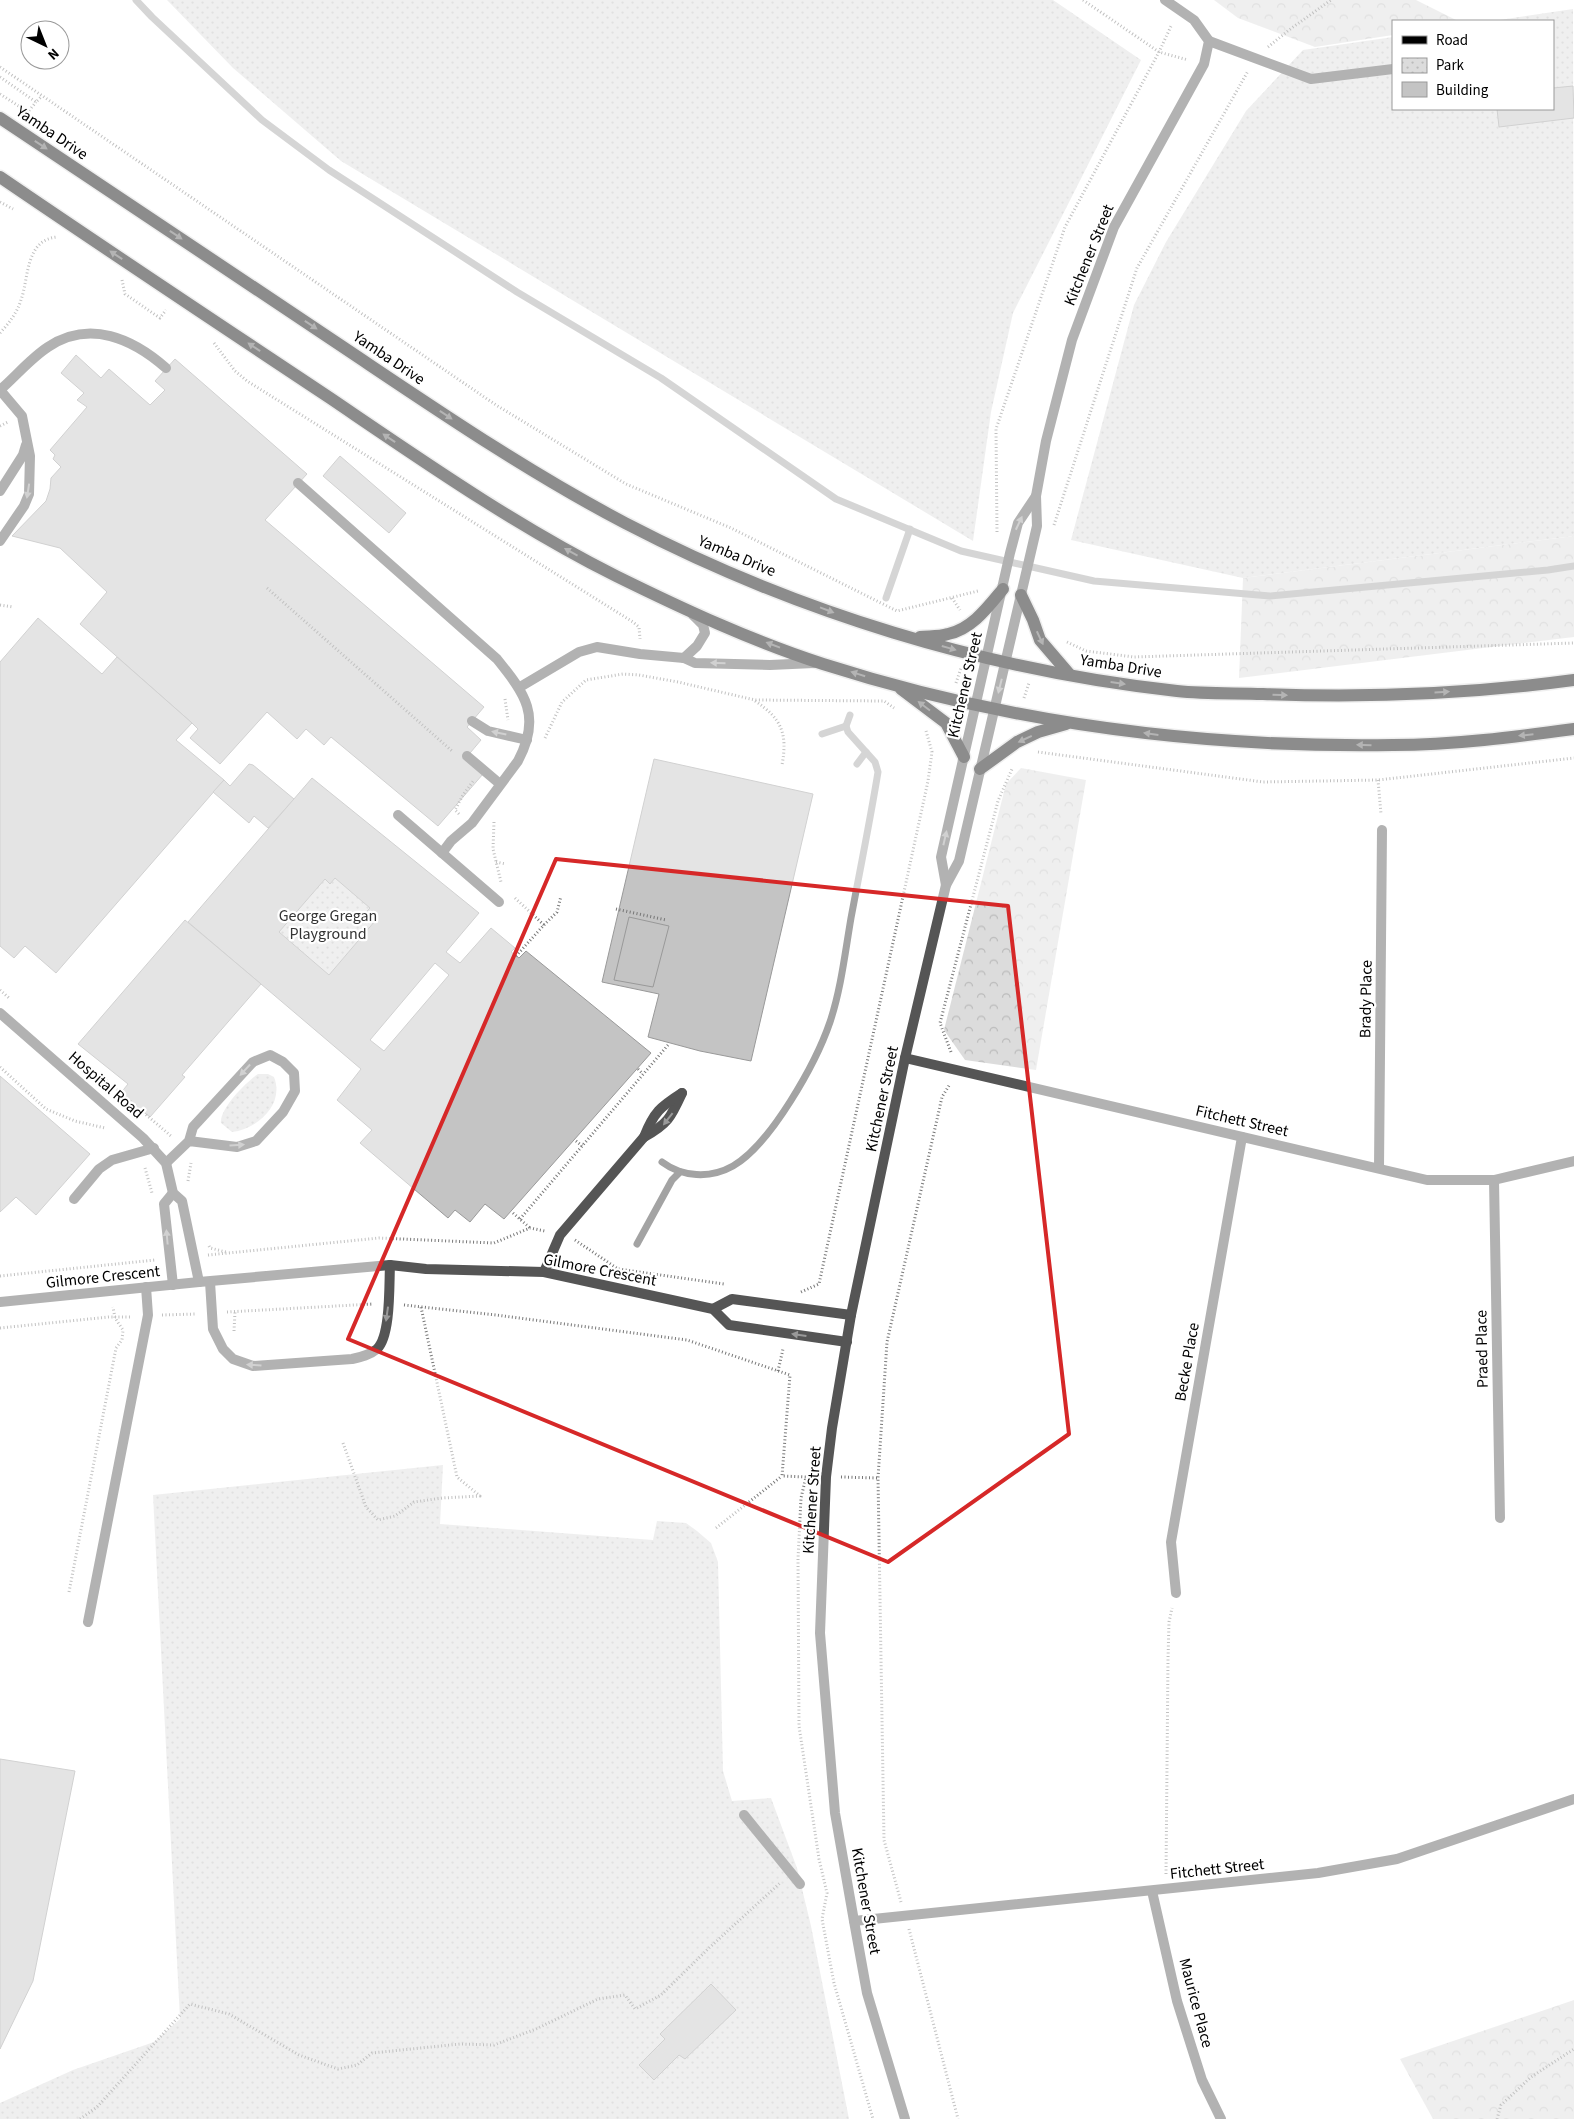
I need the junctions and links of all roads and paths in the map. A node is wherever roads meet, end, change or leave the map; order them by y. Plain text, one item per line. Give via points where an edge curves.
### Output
1 (1083, 0) edge
2 (1165, 0) edge
3 (1331, 0) edge
4 (1178, 9) junction
5 (1209, 41) junction
6 (1159, 52) junction
7 (1255, 58) junction
8 (1204, 64) junction
9 (0, 67) edge
10 (1392, 69) edge
11 (0, 77) edge
12 (0, 94) edge
13 (42, 96) junction
14 (36, 102) junction
15 (0, 118) edge
16 (0, 177) edge
17 (0, 202) edge
18 (17, 211) dead end
19 (53, 233) dead end
20 (128, 281) dead end
21 (174, 312) dead end
22 (0, 333) edge
23 (210, 338) dead end
24 (166, 368) dead end
25 (0, 390) edge
26 (26, 443) junction
27 (298, 483) dead end
28 (0, 492) edge
29 (1036, 496) junction
30 (1053, 526) dead end
31 (998, 536) dead end
32 (0, 541) edge
33 (267, 588) dead end
34 (1002, 589) junction
35 (981, 592) dead end
36 (1021, 595) junction
37 (0, 605) edge
38 (13, 607) dead end
39 (685, 609) junction
40 (912, 637) junction
41 (1063, 640) dead end
42 (1574, 642) edge
43 (966, 653) junction
44 (640, 654) junction
45 (684, 658) junction
46 (986, 658) junction
47 (819, 662) junction
48 (1006, 663) junction
49 (1030, 668) junction
50 (639, 675) junction
51 (1070, 675) junction
52 (1574, 680) edge
53 (897, 686) junction
54 (520, 688) junction
55 (954, 699) junction
56 (755, 700) junction
57 (976, 704) junction
58 (994, 709) junction
59 (899, 711) dead end
60 (1019, 715) junction
61 (472, 722) dead end
62 (1070, 723) junction
63 (922, 727) dead end
64 (1574, 730) edge
65 (527, 740) junction
66 (543, 742) dead end
67 (1034, 752) dead end
68 (462, 756) joint
69 (964, 757) junction
70 (1574, 758) edge
71 (1014, 764) dead end
72 (782, 765) dead end
73 (980, 769) junction
74 (1378, 780) junction
75 (500, 784) junction
76 (398, 815) dead end
77 (496, 816) dead end
78 (1382, 830) joint
79 (442, 853) junction
80 (495, 862) junction
81 (506, 864) dead end
82 (946, 885) junction
83 (505, 888) dead end
84 (511, 894) dead end
85 (561, 896) dead end
86 (498, 902) dead end
87 (616, 909) dead end
88 (666, 920) dead end
89 (544, 925) junction
90 (516, 956) dead end
91 (0, 1013) edge
92 (668, 1045) dead end
93 (906, 1058) junction
94 (638, 1069) dead end
95 (959, 1071) junction
96 (643, 1074) junction
97 (644, 1137) dead end
98 (1242, 1137) junction
99 (189, 1141) junction
100 (576, 1141) dead end
101 (582, 1146) junction
102 (154, 1148) junction
103 (1574, 1161) edge
104 (166, 1163) junction
105 (1379, 1168) junction
106 (1494, 1180) junction
107 (173, 1192) junction
108 (74, 1199) dead end
109 (513, 1213) dead end
110 (520, 1219) junction
111 (530, 1228) dead end
112 (108, 1265) dead end
113 (390, 1265) junction
114 (544, 1272) junction
115 (204, 1282) junction
116 (172, 1285) junction
117 (146, 1287) junction
118 (111, 1291) junction
119 (794, 1294) dead end
120 (0, 1302) edge
121 (388, 1303) junction
122 (421, 1307) junction
123 (713, 1309) junction
124 (235, 1312) junction
125 (212, 1313) junction
126 (148, 1315) junction
127 (851, 1315) junction
128 (115, 1318) junction
129 (0, 1328) edge
130 (235, 1335) dead end
131 (847, 1342) junction
132 (343, 1443) dead end
133 (782, 1476) junction
134 (1500, 1518) dead end
135 (716, 1528) dead end
136 (69, 1592) dead end
137 (1176, 1593) joint
138 (88, 1622) dead end
139 (1574, 1799) edge
140 (744, 1816) dead end
141 (791, 1873) junction
142 (800, 1884) dead end
143 (1166, 1890) junction
144 (1152, 1891) junction
145 (905, 1915) junction
146 (854, 1921) junction
147 (1574, 2048) edge
148 (80, 2119) edge
149 (873, 2119) edge
150 (905, 2119) edge
151 (958, 2119) edge
152 (1221, 2119) edge
153 (1497, 2119) edge

1 - 6 path
2 - 4 street
3 - 7 path
4 - 5 street via 1194,20
4 - 6 path
5 - 7 street
5 - 8 street, Kitchener Street
6 - 8 path
6 - 31 path via 1065,227 996,428
7 - 10 street via 1311,80
7 - 30 path via 1137,268
8 - 29 street, Kitchener Street via 1114,227 1072,340 1046,441
9 - 13 path
11 - 14 path
12 - 14 path via 28,112
13 - 14 path
13 - 35 path via 496,405 626,484 731,528 897,611
15 -> 40 main road, Yamba Drive via 549,481 627,524 733,573 836,613
39 -> 16 main road via 550,541 450,478
17 - 18 path
19 - 22 path via 60,237 47,240 34,252 28,264 21,302
20 - 21 path via 122,277 126,294 160,318 167,307
23 - 44 path via 235,372 633,622 641,633
24 - 25 street via 121,338 88,333 49,346
25 - 26 street via 22,416
26 - 28 street via 23,455
26 -> 32 street via 30,456 29,494
27 - 54 street via 497,659
34 -> 29 street, Kitchener Street via 1018,523
29 - 36 street, Kitchener Street via 1036,526
33 - 68 path
34 - 40 main road via 985,612 969,624 949,634
34 - 46 street, Kitchener Street
36 - 48 street, Kitchener Street
36 -> 51 main road via 1040,640
37 - 38 path
39 - 45 street via 703,625 705,633 698,646
47 -> 39 main road
40 -> 43 main road, Yamba Drive
41 - 42 path via 1086,651 1134,658
43 - 46 main road, Yamba Drive
43 - 55 path
44 - 45 street
44 - 50 path
44 - 54 street via 608,648 588,649
47 -> 45 street via 770,665 695,663
46 - 48 main road, Yamba Drive
46 - 57 street, Kitchener Street
53 -> 47 main road
48 - 49 main road, Yamba Drive
48 -> 58 street, Kitchener Street
49 - 51 main road, Yamba Drive
49 - 60 path via 1029,685
50 - 56 path
50 - 66 path via 586,680 562,702
51 -> 52 main road, Yamba Drive via 1180,691 1312,696 1487,690
53 - 55 main road
69 -> 53 main road via 946,723
54 - 65 street via 528,713
55 - 57 main road
56 - 59 path via 884,701
56 - 72 path via 777,719 785,742
57 - 58 main road
57 - 69 street, Kitchener Street
58 - 60 main road
58 - 73 street, Kitchener Street
60 - 62 main road
65 -> 61 street via 488,731
64 -> 62 main road via 1396,746 1285,744 1181,737
62 -> 73 main road via 1017,742
63 - 119 path via 928,733 932,752 928,781 819,1284
65 - 75 street via 518,761
67 - 74 path via 1263,782
68 - 75 street
82 -> 69 street, Kitchener Street via 941,857
70 - 74 path
71 - 95 path via 1002,787 940,1023
73 - 82 street, Kitchener Street via 959,861
74 - 78 path
75 - 79 street via 472,823
76 - 79 street
77 - 80 path via 493,822
78 - 105 street, Brady Place
79 - 86 street
80 - 81 path
80 - 83 path
82 - 93 street, Kitchener Street
84 - 89 path
85 - 89 path via 557,912
87 - 88 path
89 - 90 path
91 - 102 street, Hospital Road
92 - 96 path
93 - 95 street, Fitchett Street
93 - 127 street, Kitchener Street
94 - 96 path
95 - 98 street, Fitchett Street
95 - 145 path via 942,1097 887,1342 878,1478 884,1840
96 - 101 path
97 - 114 street via 560,1235
98 - 105 street, Fitchett Street
98 - 137 street, Becke Place via 1171,1542
99 -> 99 street via 237,1147 256,1141 283,1112 295,1090 294,1073 270,1055 253,1062 193,1127
99 - 104 street
100 - 101 path
101 - 110 path
102 - 104 street, Hospital Road
102 - 108 street via 112,1160 98,1169
103 - 106 street, Fitchett Street
104 - 107 street, Hospital Road
105 - 106 street, Fitchett Street via 1427,1180
106 - 134 street, Praed Place
107 - 115 street, Hospital Road via 182,1202
116 -> 107 street via 164,1204
109 - 110 path
110 - 111 path
112 - 118 path
113 - 114 street, Gilmore Crescent
113 - 115 street, Gilmore Crescent
113 - 121 street
114 - 123 street, Gilmore Crescent
115 - 116 street, Gilmore Crescent
115 - 125 street
116 - 117 street, Gilmore Crescent
117 - 118 street, Gilmore Crescent
117 - 126 street
118 - 120 street, Gilmore Crescent
118 - 128 path
121 - 122 path
121 - 124 path
121 -> 125 street via 384,1337 378,1347 367,1355 352,1359 253,1366 233,1359 223,1349 213,1329
122 - 132 path via 457,1477 480,1496 414,1502 395,1516 378,1520 366,1507
122 - 133 path via 688,1340 790,1375
123 - 127 street via 732,1299
131 -> 123 street, Gilmore Crescent via 728,1325
124 - 125 path
124 - 130 path
125 - 126 path
126 - 128 path
126 - 138 street
127 - 131 street, Kitchener Street
128 - 129 path
128 - 136 path via 123,1330 122,1340 116,1348
131 - 146 street, Kitchener Street via 826,1477 820,1633 836,1813
133 - 135 path
133 - 149 path via 806,1477 801,1498 798,1559 799,1726 827,1893 822,1920 834,1983
137 - 143 path via 1169,1622
139 - 143 street, Fitchett Street via 1397,1860 1318,1873
140 - 141 street
141 - 142 street
141 - 148 path via 661,1995 635,2009 625,1995 598,1999 494,2045 460,2044 372,2052 357,2066 338,2069 299,2055 229,2014 190,2004 97,2108
143 - 144 street, Fitchett Street
144 - 145 street, Fitchett Street
144 - 152 street, Maurice Place via 1180,2010 1202,2080
145 - 146 street, Fitchett Street
145 - 151 path
146 - 150 street, Kitchener Street via 867,1993
147 - 153 path via 1531,2077 1501,2105

